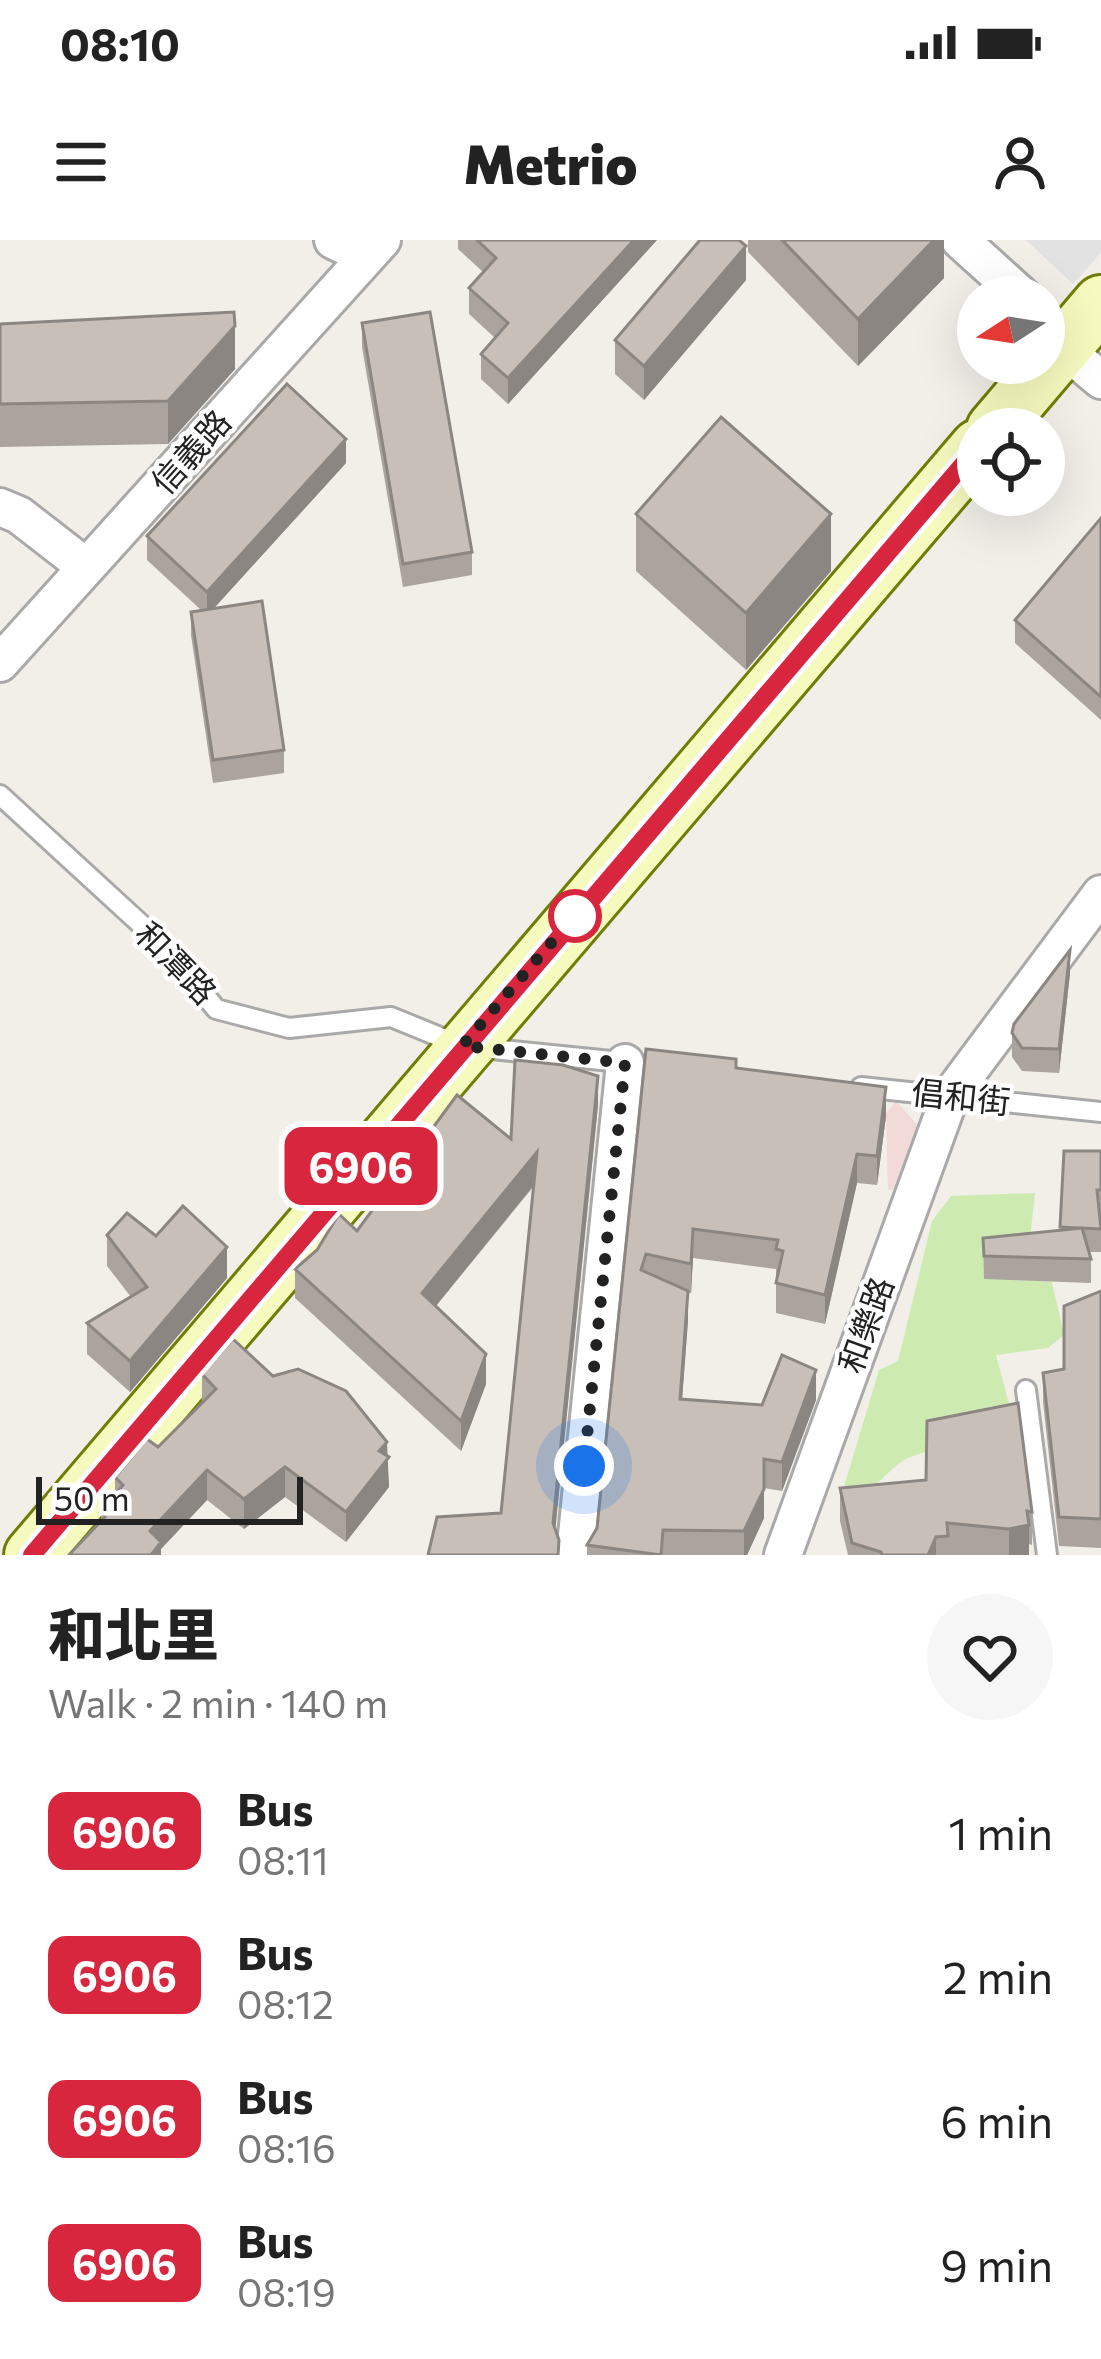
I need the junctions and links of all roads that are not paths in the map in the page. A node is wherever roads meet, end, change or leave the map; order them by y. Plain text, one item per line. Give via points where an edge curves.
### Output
1 (333, 240) edge
2 (959, 240) edge
3 (374, 248) edge
4 (999, 276) edge
5 (1076, 338) edge
6 (1013, 408) edge
7 (957, 471) edge
8 (0, 507) edge
9 (86, 568) junction
10 (0, 663) edge
11 (0, 795) edge
12 (1101, 894) edge
13 (462, 1046) junction
14 (639, 1064) joint
15 (832, 1084) edge
16 (950, 1096) junction
17 (1101, 1112) edge
18 (1026, 1390) dead end
19 (32, 1555) edge
20 (574, 1555) edge
21 (783, 1555) edge
22 (1047, 1555) edge

1 - 3 street
2 - 4 street
3 - 9 street, 信義路
5 - 6 street
7 - 13 street
8 - 9 street
9 - 10 street, 信義路
11 - 13 lane, 和潭路 via 169,950 215,1009 289,1028 391,1017
12 - 16 street, 和樂路
13 - 14 lane
13 - 19 street
14 - 20 street
15 - 16 lane, 倡和街
16 - 17 lane, 倡和街
16 - 21 street, 和樂路
18 - 22 lane

